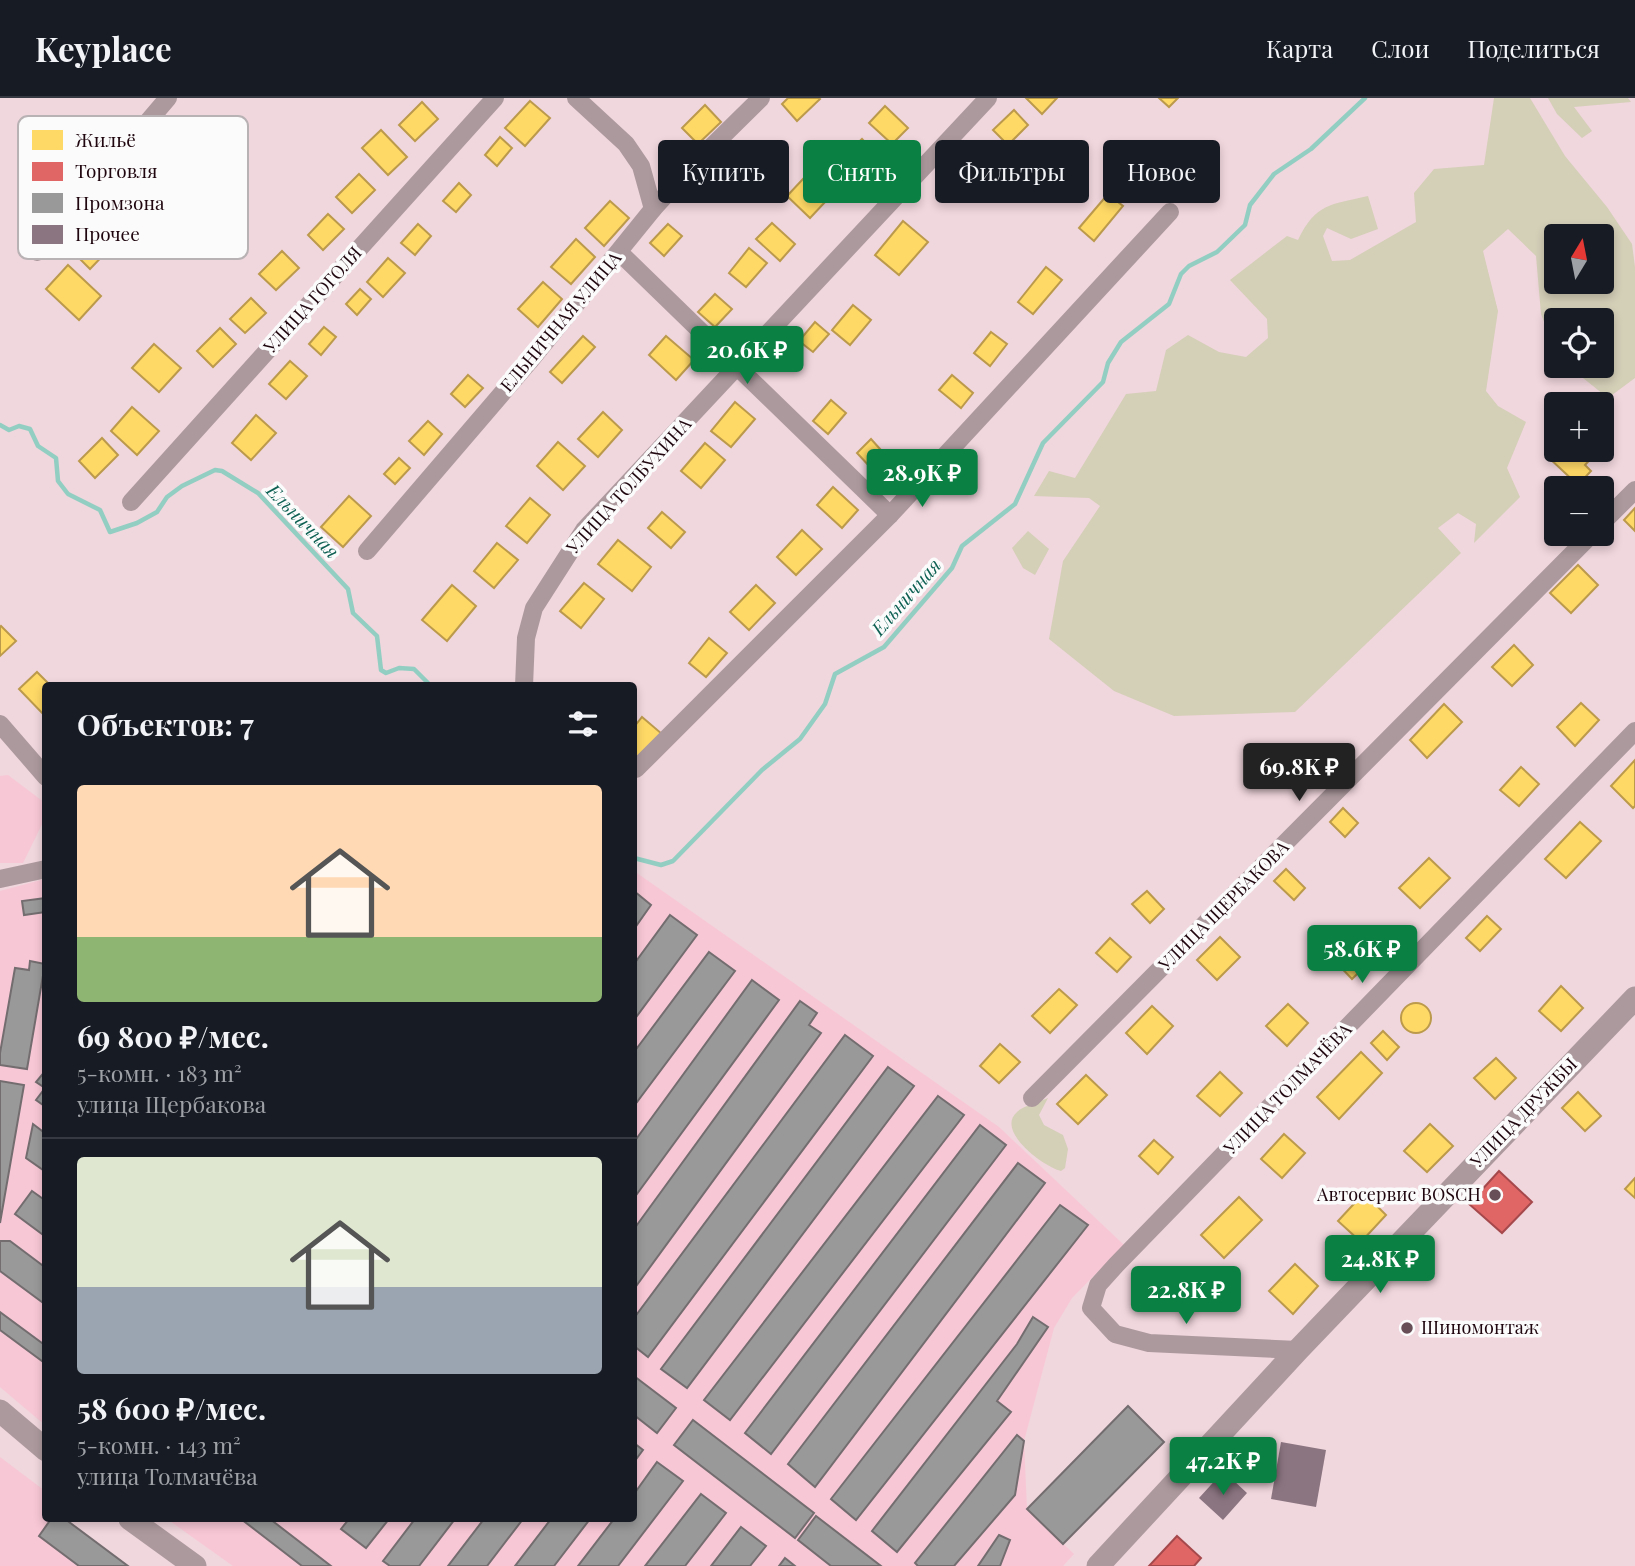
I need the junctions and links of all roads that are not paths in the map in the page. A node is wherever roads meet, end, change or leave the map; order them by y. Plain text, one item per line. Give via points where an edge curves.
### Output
1 (168, 98) edge
2 (495, 98) edge
3 (576, 98) edge
4 (761, 98) edge
5 (988, 98) edge
6 (153, 116) edge
7 (653, 209) junction
8 (1170, 212) dead end
9 (619, 252) junction
10 (736, 369) junction
11 (1635, 490) edge
12 (131, 502) dead end
13 (1614, 511) edge
14 (890, 515) junction
15 (1580, 546) edge
16 (367, 551) dead end
17 (524, 682) edge
18 (0, 724) edge
19 (1635, 732) edge
20 (637, 768) edge
21 (42, 772) edge
22 (42, 870) edge
23 (0, 879) edge
24 (1635, 998) edge
25 (1032, 1098) dead end
26 (1298, 1350) junction
27 (0, 1411) edge
28 (42, 1447) edge
29 (134, 1522) edge
30 (195, 1566) edge
31 (1098, 1566) edge

1 - 6 street
2 - 12 street, УЛИЦА ГОГОЛЯ
3 - 7 street via 626,144 641,166
4 - 7 street, ЕЛЬНИЧНАЯ УЛИЦА
5 - 10 street, УЛИЦА ТОЛБУХИНА
7 - 9 street, ЕЛЬНИЧНАЯ УЛИЦА
8 - 14 street
9 - 10 street
9 - 16 street, ЕЛЬНИЧНАЯ УЛИЦА
10 - 14 street
10 - 17 street, УЛИЦА ТОЛБУХИНА via 584,530 562,561 528,625
11 - 13 street
14 - 20 street
15 - 25 street, УЛИЦА ЩЕРБАКОВА
18 - 21 street
19 - 26 street, УЛИЦА ТОЛМАЧЁВА via 1116,1265 1098,1285 1091,1308 1115,1334 1149,1343
22 - 23 street
24 - 26 street, УЛИЦА ДРУЖБЫ
26 - 31 street, УЛИЦА ДРУЖБЫ
27 - 28 street
29 - 30 street

